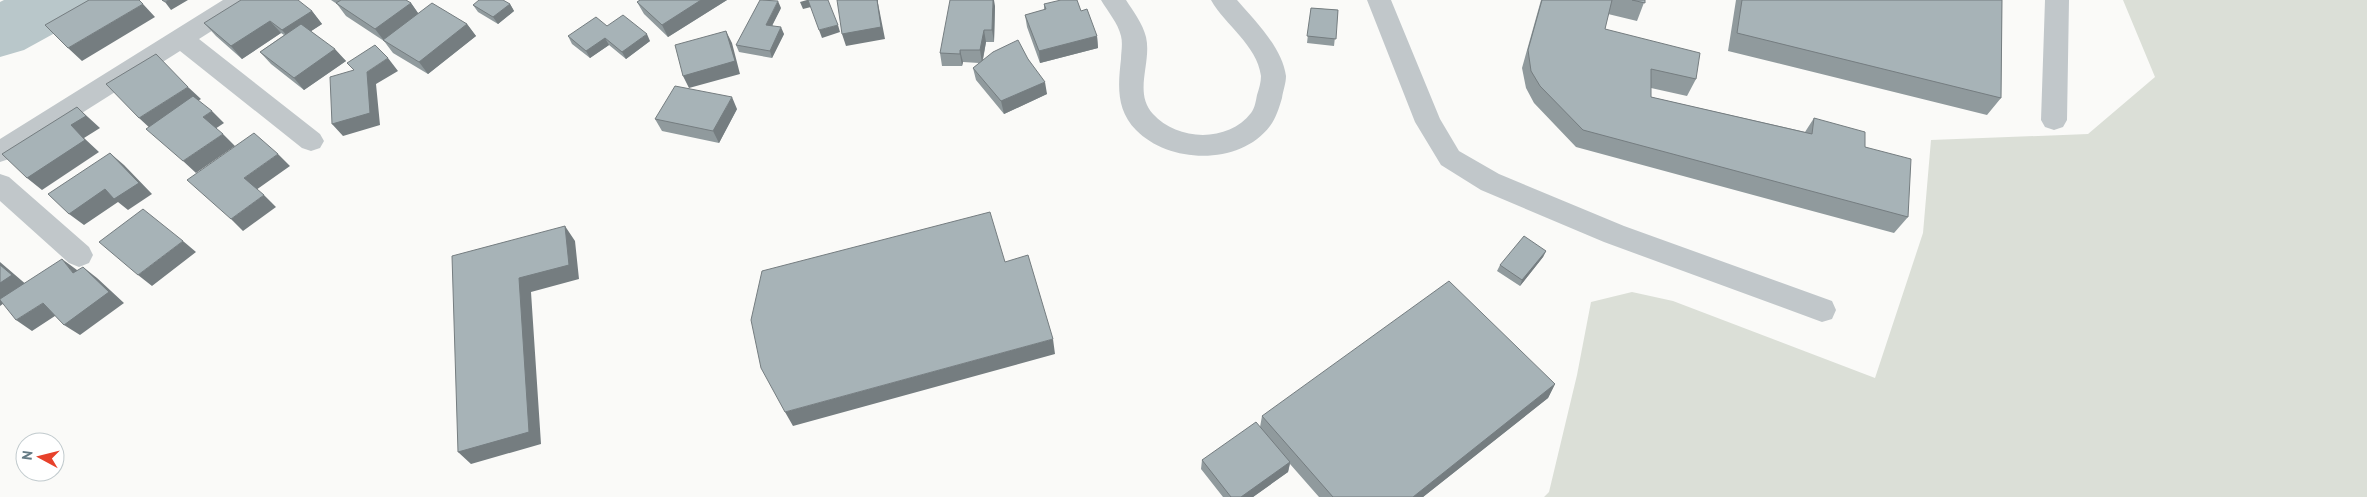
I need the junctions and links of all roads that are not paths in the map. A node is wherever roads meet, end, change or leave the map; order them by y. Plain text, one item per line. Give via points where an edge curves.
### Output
1 (242, 0) edge
2 (1113, 0) edge
3 (1223, 0) edge
4 (1380, 0) edge
5 (2057, 0) edge
6 (182, 38) junction
7 (2054, 120) dead end
8 (311, 141) dead end
9 (0, 152) edge
10 (0, 185) edge
11 (79, 255) dead end
12 (1822, 310) dead end

1 - 6 street
2 - 3 street via 1134,38 1130,98 1135,113 1147,125 1172,140 1195,145 1227,143 1259,122 1266,111 1274,76 1251,32
4 - 12 street via 1428,122 1450,158 1490,182 1605,230
5 - 7 street
6 - 8 street
6 - 9 street
10 - 11 street

